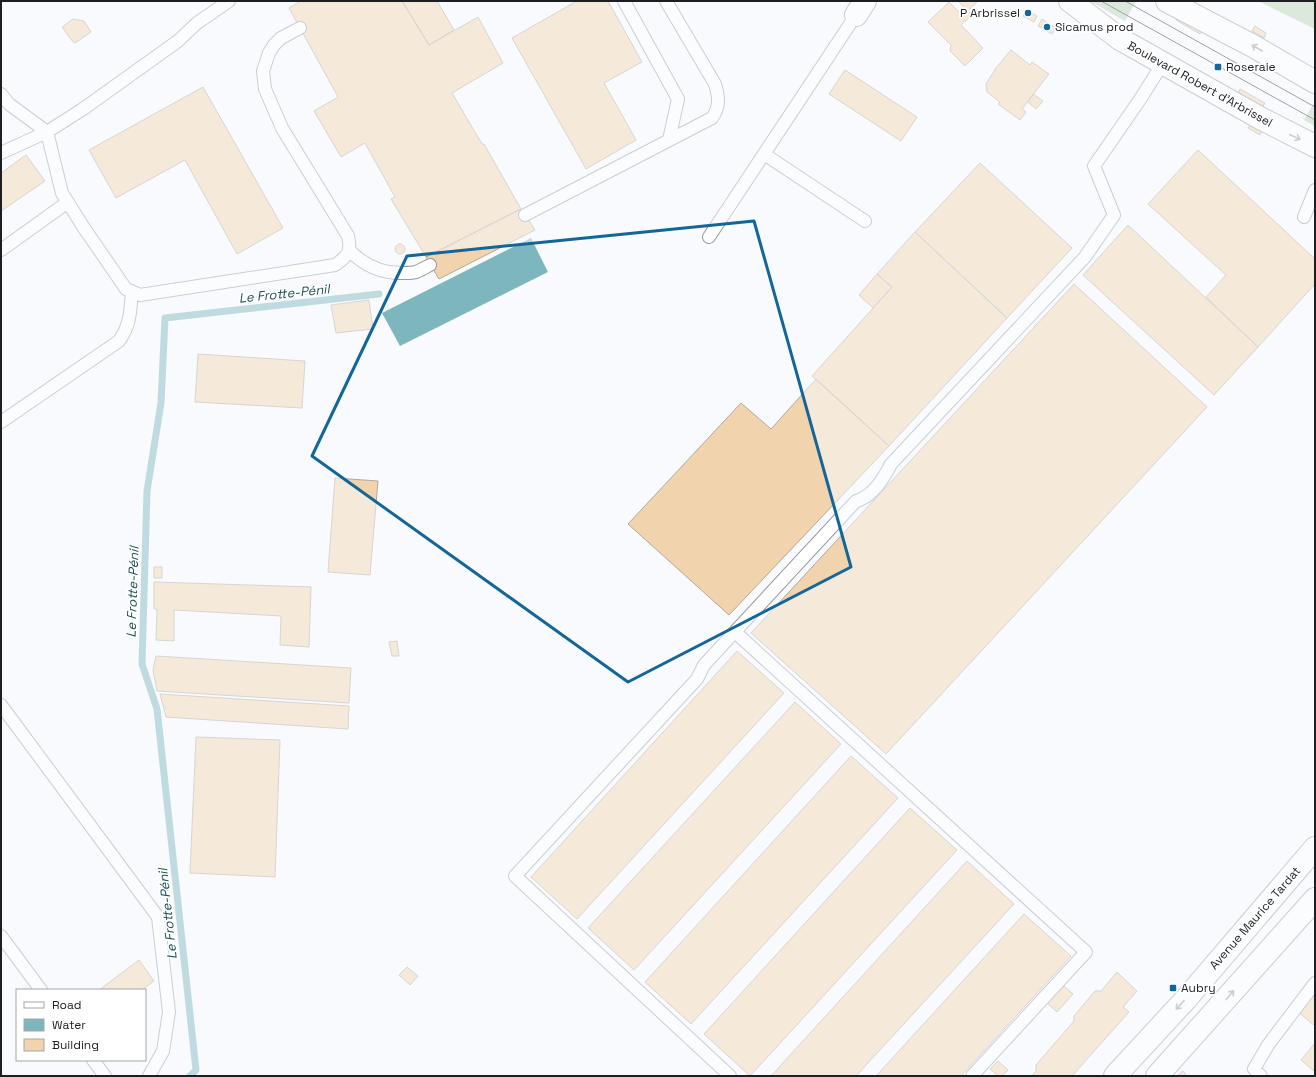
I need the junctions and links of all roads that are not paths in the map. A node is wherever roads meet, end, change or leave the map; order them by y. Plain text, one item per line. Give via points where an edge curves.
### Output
1 (229, 1) edge
2 (624, 1) edge
3 (666, 1) edge
4 (1070, 1) edge
5 (1167, 1) edge
6 (860, 8) edge
7 (300, 28) dead end
8 (1162, 63) junction
9 (1315, 82) edge
10 (1, 94) edge
11 (47, 132) junction
12 (669, 140) junction
13 (1315, 146) edge
14 (1, 153) edge
15 (764, 154) junction
16 (1315, 190) edge
17 (68, 202) junction
18 (525, 215) dead end
19 (1304, 217) dead end
20 (865, 221) dead end
21 (709, 237) dead end
22 (1, 250) edge
23 (350, 251) junction
24 (430, 265) dead end
25 (132, 292) junction
26 (1, 422) edge
27 (735, 632) junction
28 (1, 705) edge
29 (1315, 848) edge
30 (1315, 899) edge
31 (1, 936) edge
32 (1315, 984) edge
33 (40, 989) edge
34 (94, 1061) edge
35 (105, 1076) edge
36 (150, 1076) edge
37 (730, 1076) edge
38 (972, 1076) edge
39 (1115, 1076) edge
40 (1158, 1076) edge
41 (1261, 1076) edge

1 - 11 lane via 197,23 178,41
2 - 12 lane via 678,100
3 - 12 lane via 715,84 718,94 717,111 712,118
4 - 8 street, Boulevard Robert d'Arbrissel via 1120,39
9 -> 5 street
6 - 15 lane
7 - 23 lane via 281,38 269,53 263,71 265,89 282,128 348,236
8 -> 13 street, Boulevard Robert d'Arbrissel
8 - 27 lane via 1094,166 1114,215 1085,257 891,464 884,477 864,499 856,501
10 - 11 lane via 9,104
11 - 14 lane
11 - 17 lane via 62,194
12 - 18 lane
15 - 20 lane
15 - 21 lane
16 - 19 lane
17 - 22 lane
17 - 25 lane via 126,289
23 - 24 lane via 358,260 385,272 416,272
23 - 25 lane via 335,265 140,295
25 - 26 lane via 130,318 126,331 119,341
27 - 37 lane via 704,666 697,680 515,876
27 - 38 lane via 1086,952
28 - 36 lane via 158,917 170,1012 163,1051
29 -> 39 street, Avenue Maurice Tardat
40 -> 30 street
31 - 33 lane
32 - 41 lane via 1268,1045 1254,1069
34 - 35 lane

